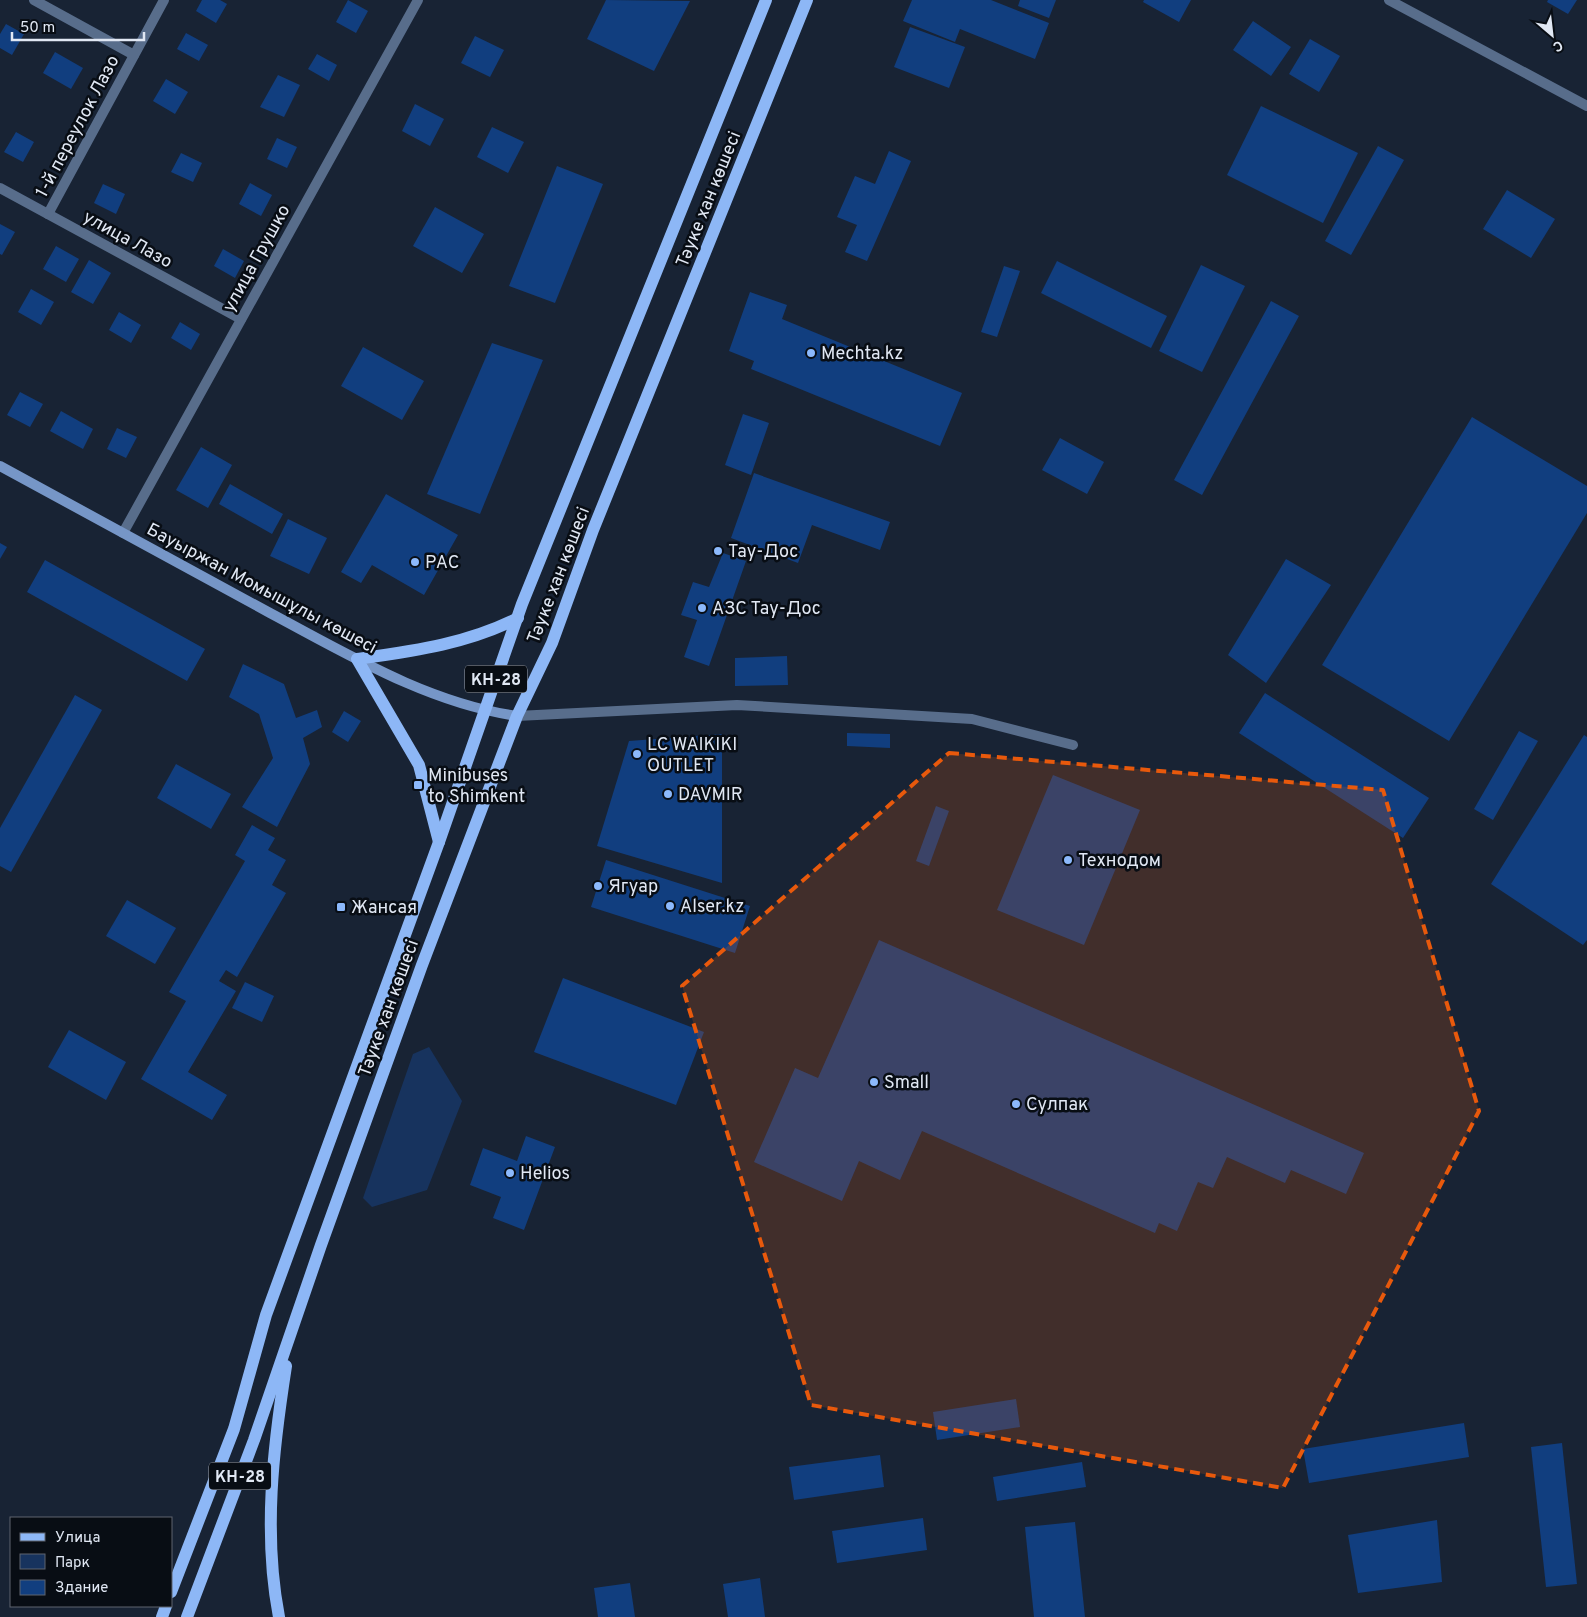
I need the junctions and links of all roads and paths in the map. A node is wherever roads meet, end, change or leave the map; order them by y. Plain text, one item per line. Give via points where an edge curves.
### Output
1 (34, 0) edge
2 (164, 0) edge
3 (418, 0) edge
4 (766, 0) edge
5 (807, 0) edge
6 (1389, 0) edge
7 (134, 54) junction
8 (1587, 106) edge
9 (0, 188) edge
10 (48, 214) junction
11 (241, 319) junction
12 (0, 466) edge
13 (122, 533) junction
14 (518, 618) junction
15 (357, 659) junction
16 (484, 711) junction
17 (517, 716) junction
18 (1074, 745) dead end
19 (439, 842) junction
20 (290, 1335) junction
21 (172, 1589) edge
22 (187, 1617) edge
23 (280, 1617) edge

1 - 7 street
2 - 7 street, 1-й переулок Лазо
3 - 11 street, улица Грушко
4 - 14 main road, Тәуке хан көшесі / КН-28
5 - 17 main road, Тәуке хан көшесі / КН-28 via 593,530 552,643
6 - 8 street
7 - 10 street, 1-й переулок Лазо
9 - 10 street, улица Лазо
10 - 11 street, улица Лазо
11 - 13 street, улица Грушко
12 - 13 street, Бауыржан Момышұлы көшесі
13 - 15 street, Бауыржан Момышұлы көшесі
14 - 15 main road via 490,632 436,648
14 - 16 main road, Тәуке хан көшесі / КН-28
15 - 16 street, Бауыржан Момышұлы көшесі via 443,699
15 - 19 main road via 418,765
16 - 17 street, Бауыржан Момышұлы көшесі
16 - 19 main road, Тәуке хан көшесі / КН-28
17 - 18 street via 737,705 972,719
17 - 20 main road, Тәуке хан көшесі / КН-28 via 422,965
19 - 21 main road, Тәуке хан көшесі / КН-28 via 266,1315 234,1429
20 - 22 main road, Тәуке хан көшесі / КН-28
20 - 23 main road via 274,1446 271,1515 275,1592

